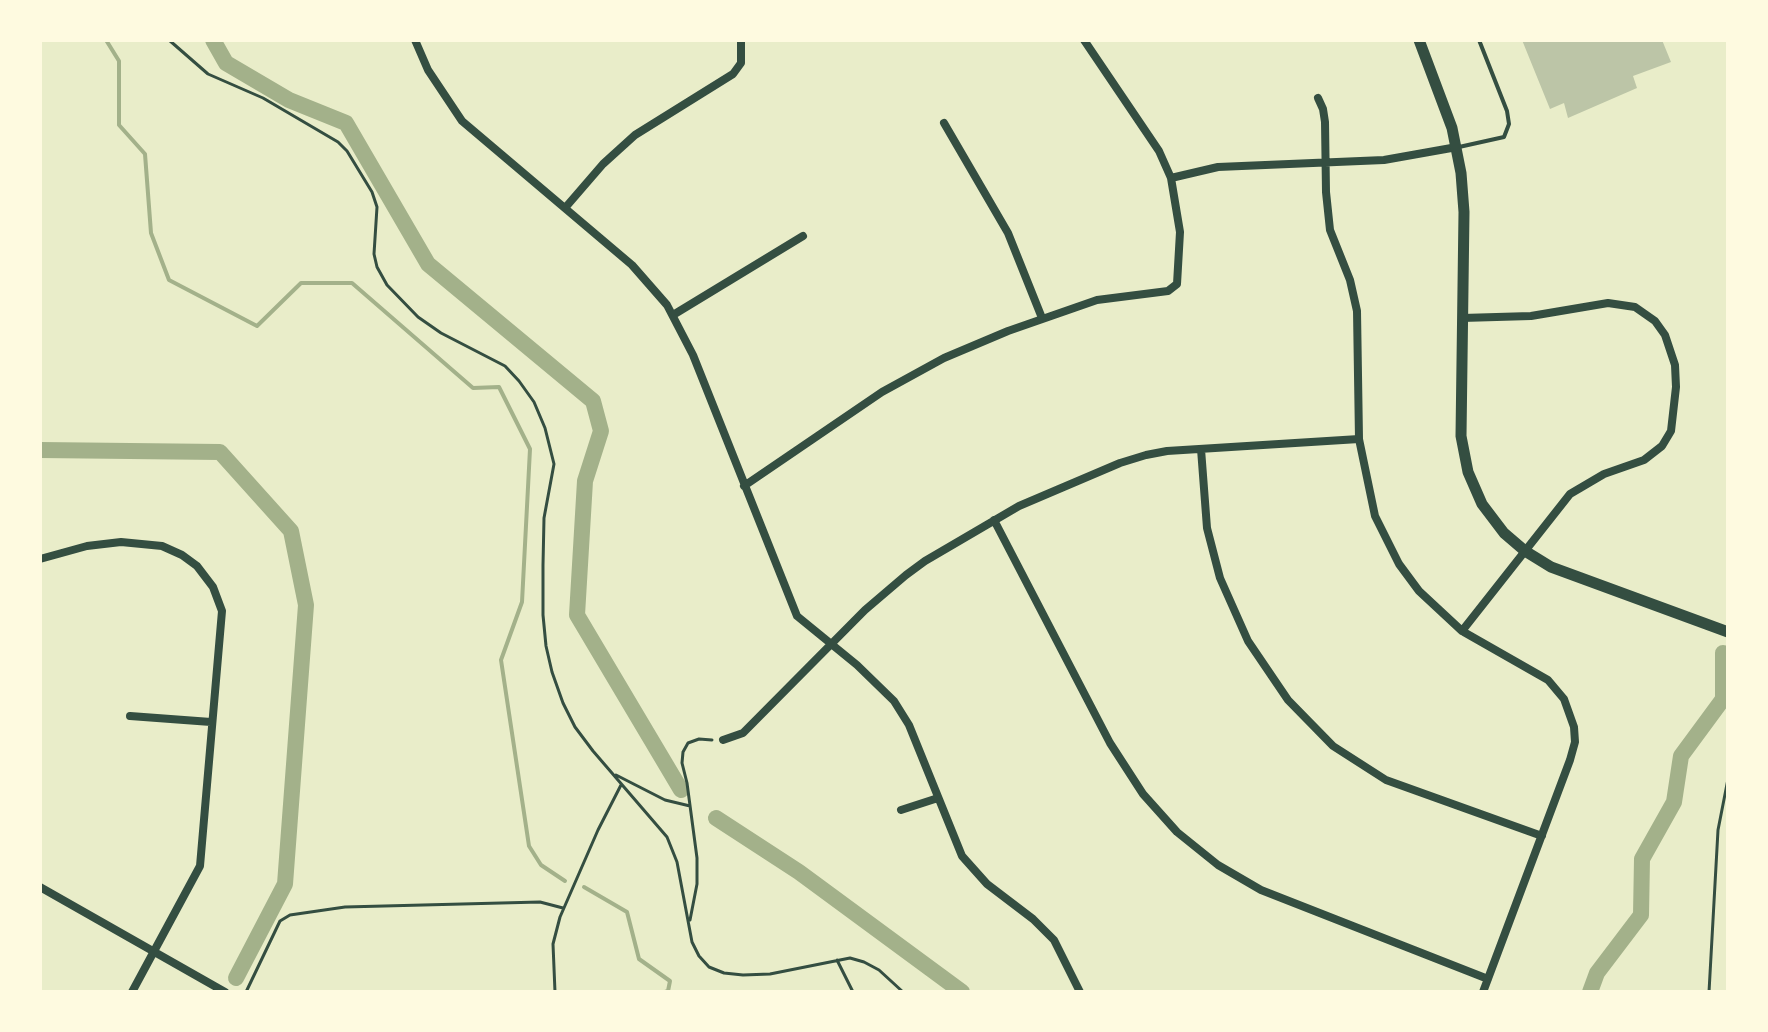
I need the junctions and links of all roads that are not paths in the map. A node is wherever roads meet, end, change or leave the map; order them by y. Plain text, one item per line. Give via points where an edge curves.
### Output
1 (415, 40) edge
2 (741, 40) edge
3 (1084, 40) edge
4 (1419, 40) edge
5 (1479, 40) edge
6 (1318, 98) dead end
7 (944, 123) dead end
8 (1457, 147) junction
9 (1325, 163) junction
10 (1171, 178) junction
11 (565, 208) junction
12 (803, 236) dead end
13 (673, 315) junction
14 (1042, 318) junction
15 (1462, 318) junction
16 (1359, 439) junction
17 (1201, 449) junction
18 (744, 486) junction
19 (994, 520) junction
20 (1525, 551) junction
21 (40, 559) edge
22 (1462, 631) junction
23 (1728, 632) edge
24 (832, 644) junction
25 (130, 716) dead end
26 (211, 722) junction
27 (723, 740) road end
28 (938, 798) junction
29 (901, 810) dead end
30 (1542, 836) junction
31 (40, 887) edge
32 (153, 952) junction
33 (1488, 979) junction
34 (132, 992) edge
35 (225, 992) edge
36 (1080, 992) edge
37 (1483, 992) edge

1 - 11 street via 462,121
2 - 11 street via 741,63 733,74 619,148
3 - 10 street via 1159,151
4 - 8 street
5 - 8 lane via 1509,124 1504,137
6 - 9 street via 1325,122
7 - 14 street via 1008,233
8 - 9 street via 1384,160
8 - 15 street via 1464,212
9 - 10 street via 1230,166
9 - 16 street via 1330,230 1357,311
10 - 14 street via 1180,232 1174,288 1097,300
11 - 13 street via 632,265
12 - 13 street
13 - 18 street
14 - 18 street via 944,358 882,392
15 - 20 street via 1461,427 1468,472 1482,504
15 - 20 street via 1627,305 1655,321 1670,345 1675,410 1662,446 1644,460 1570,494
16 - 17 street
16 - 22 street via 1375,516 1399,564
17 - 19 street via 1120,463
17 - 30 street via 1207,528 1220,578 1248,641 1288,700 1333,746 1386,780
18 - 24 street via 797,616
19 - 24 street via 906,575
19 - 33 street via 1118,757 1177,832 1261,890
20 - 22 street
20 - 23 street via 1580,580
21 - 26 street via 87,546 151,543 197,566 222,611
22 - 30 street via 1537,673 1556,688 1571,713 1575,742
24 - 27 street via 743,733
24 - 28 street via 904,715
25 - 26 street
26 - 32 street via 200,866
28 - 29 street
28 - 36 street via 962,856 1054,940
30 - 33 street
31 - 32 street
32 - 34 street
32 - 35 street
33 - 37 street

